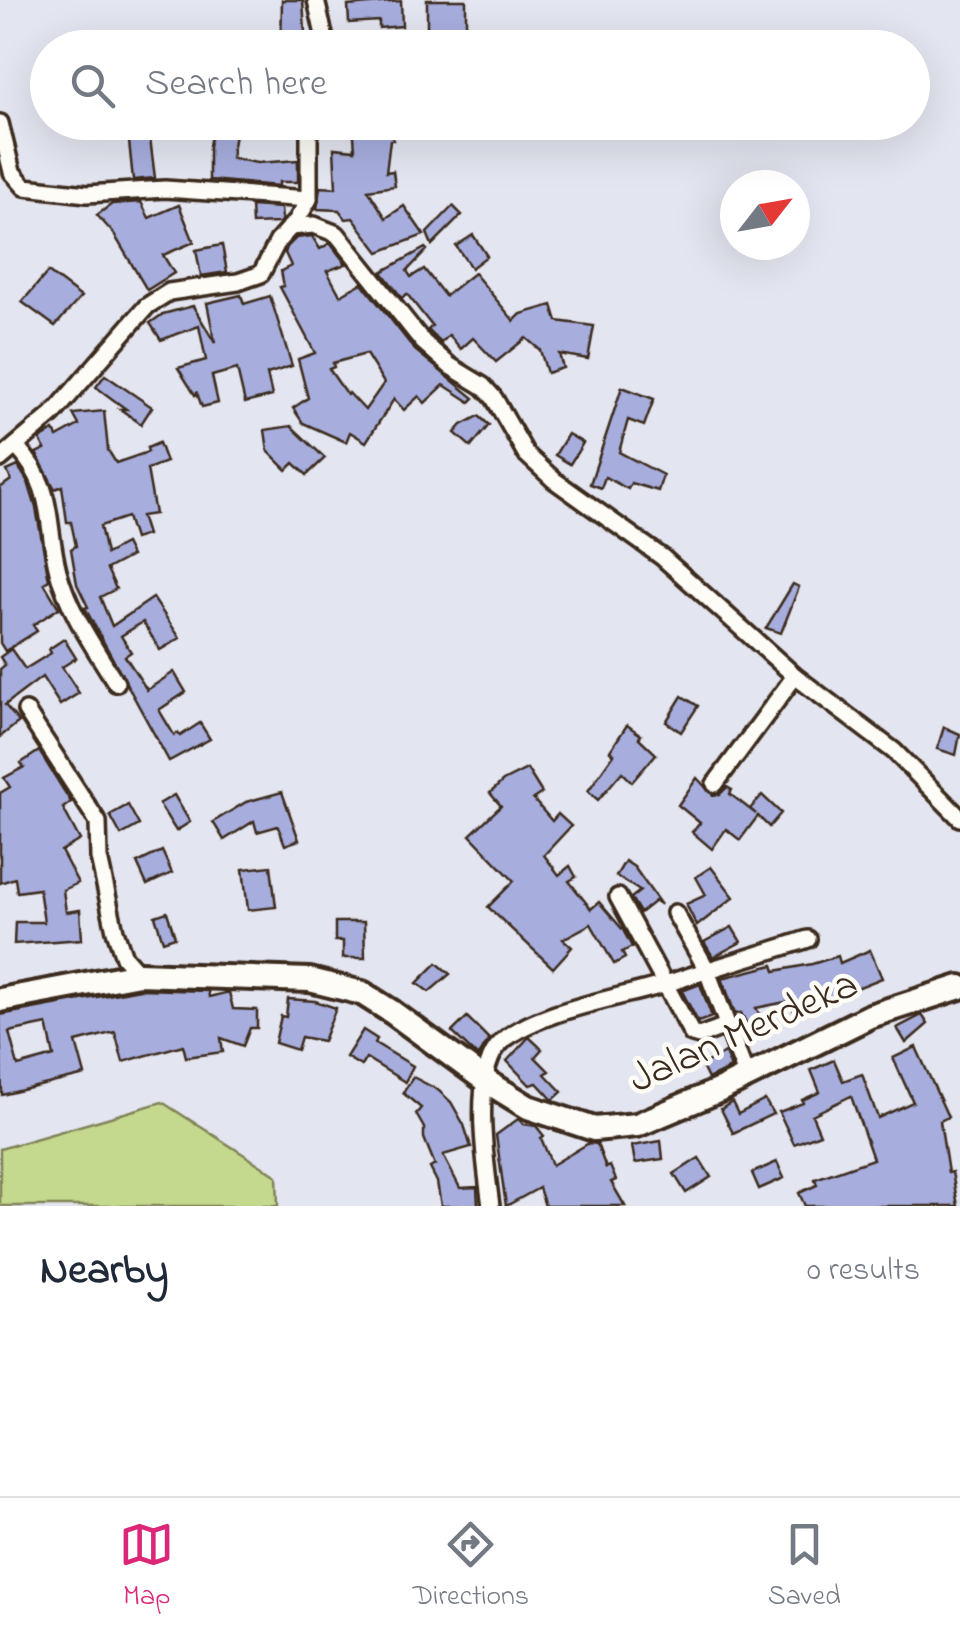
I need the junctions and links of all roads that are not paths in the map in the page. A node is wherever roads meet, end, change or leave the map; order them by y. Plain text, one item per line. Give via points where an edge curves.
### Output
1 (316, 0) edge
2 (323, 30) edge
3 (0, 123) edge
4 (309, 140) edge
5 (310, 199) junction
6 (290, 227) junction
7 (16, 446) junction
8 (0, 459) edge
9 (795, 676) junction
10 (116, 683) dead end
11 (26, 712) dead end
12 (715, 784) dead end
13 (960, 818) edge
14 (618, 897) dead end
15 (676, 913) dead end
16 (808, 939) dead end
17 (706, 968) junction
18 (138, 974) junction
19 (666, 984) junction
20 (960, 987) edge
21 (0, 1000) edge
22 (726, 1026) junction
23 (746, 1076) junction
24 (486, 1081) junction
25 (490, 1206) edge

1 - 2 street
3 - 5 street via 12,172 25,187
4 - 5 street
5 - 6 street
6 - 7 street via 261,274 169,292 147,306 53,414
6 - 9 street via 314,225 338,234 423,342 494,398 526,454 662,556
7 - 8 street
7 - 10 street via 46,494 72,610
9 - 12 street
9 - 13 street via 894,751
11 - 18 street via 98,822 114,931
14 - 19 street
15 - 17 street
16 - 17 street
17 - 19 street
17 - 22 street
18 - 21 street, Jalan Merdeka
18 - 24 street, Jalan Merdeka via 310,980 362,993
19 - 22 street via 695,1037
19 - 24 street via 510,1035 495,1050
20 - 23 street, Jalan Merdeka via 870,1016
22 - 23 street
23 - 24 street, Jalan Merdeka via 636,1126 614,1129 557,1119
24 - 25 street

